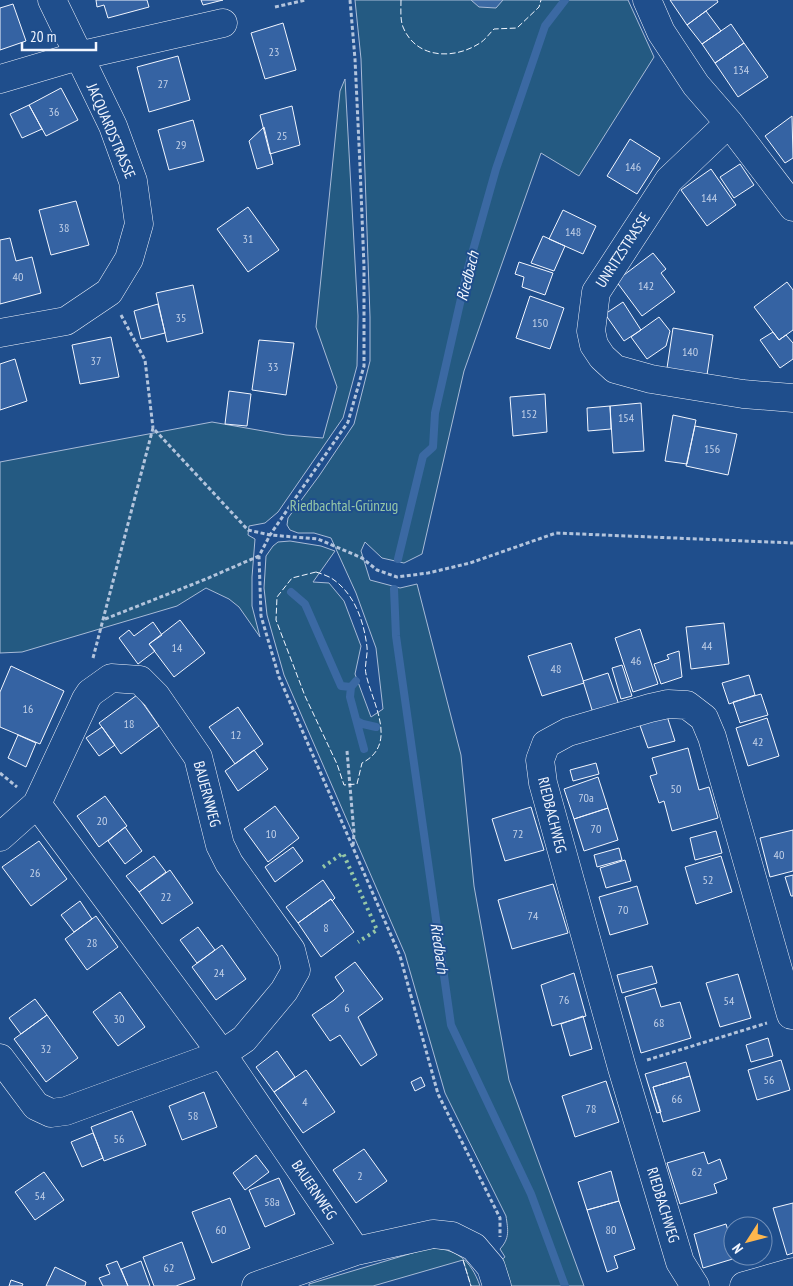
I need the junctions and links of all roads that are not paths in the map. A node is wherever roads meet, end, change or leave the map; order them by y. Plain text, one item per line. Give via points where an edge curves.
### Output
1 (52, 0) edge
2 (647, 0) edge
3 (223, 24) dead end
4 (78, 56) junction
5 (0, 79) edge
6 (729, 123) junction
7 (793, 207) edge
8 (0, 333) edge
9 (793, 398) edge
10 (37, 804) junction
11 (0, 837) edge
12 (792, 1017) edge
13 (222, 1054) junction
14 (0, 1058) edge
15 (356, 1252) junction
16 (793, 1272) edge
17 (256, 1286) edge
18 (497, 1286) edge
19 (695, 1286) edge
20 (744, 1286) edge

1 - 4 street, JACQUARDSTRASSE
2 - 6 street via 661,32 696,85
3 - 4 street
4 - 5 street
4 - 8 street, JACQUARDSTRASSE via 113,126 133,181 139,224 129,259 109,292 66,321
6 - 7 street
6 - 9 street, UNRITZSTRASSE via 668,180 596,292 592,331 594,345 615,369 651,379 743,394
10 - 11 street, BAUERNWEG
10 - 13 street, BAUERNWEG
10 - 13 street, BAUERNWEG via 90,693 111,678 140,680 156,696 198,757 220,845 229,863 291,950 296,970 284,992 244,1039
12 - 19 street, RIEDBACHWEG via 704,718 688,705 668,704 568,732 546,744 540,760 543,783 680,1262
13 - 14 street, BAUERNWEG via 66,1111 51,1113 36,1106
13 - 15 street, BAUERNWEG
15 - 17 street
15 - 18 street via 434,1234 452,1236 474,1247 491,1268
16 - 20 street

